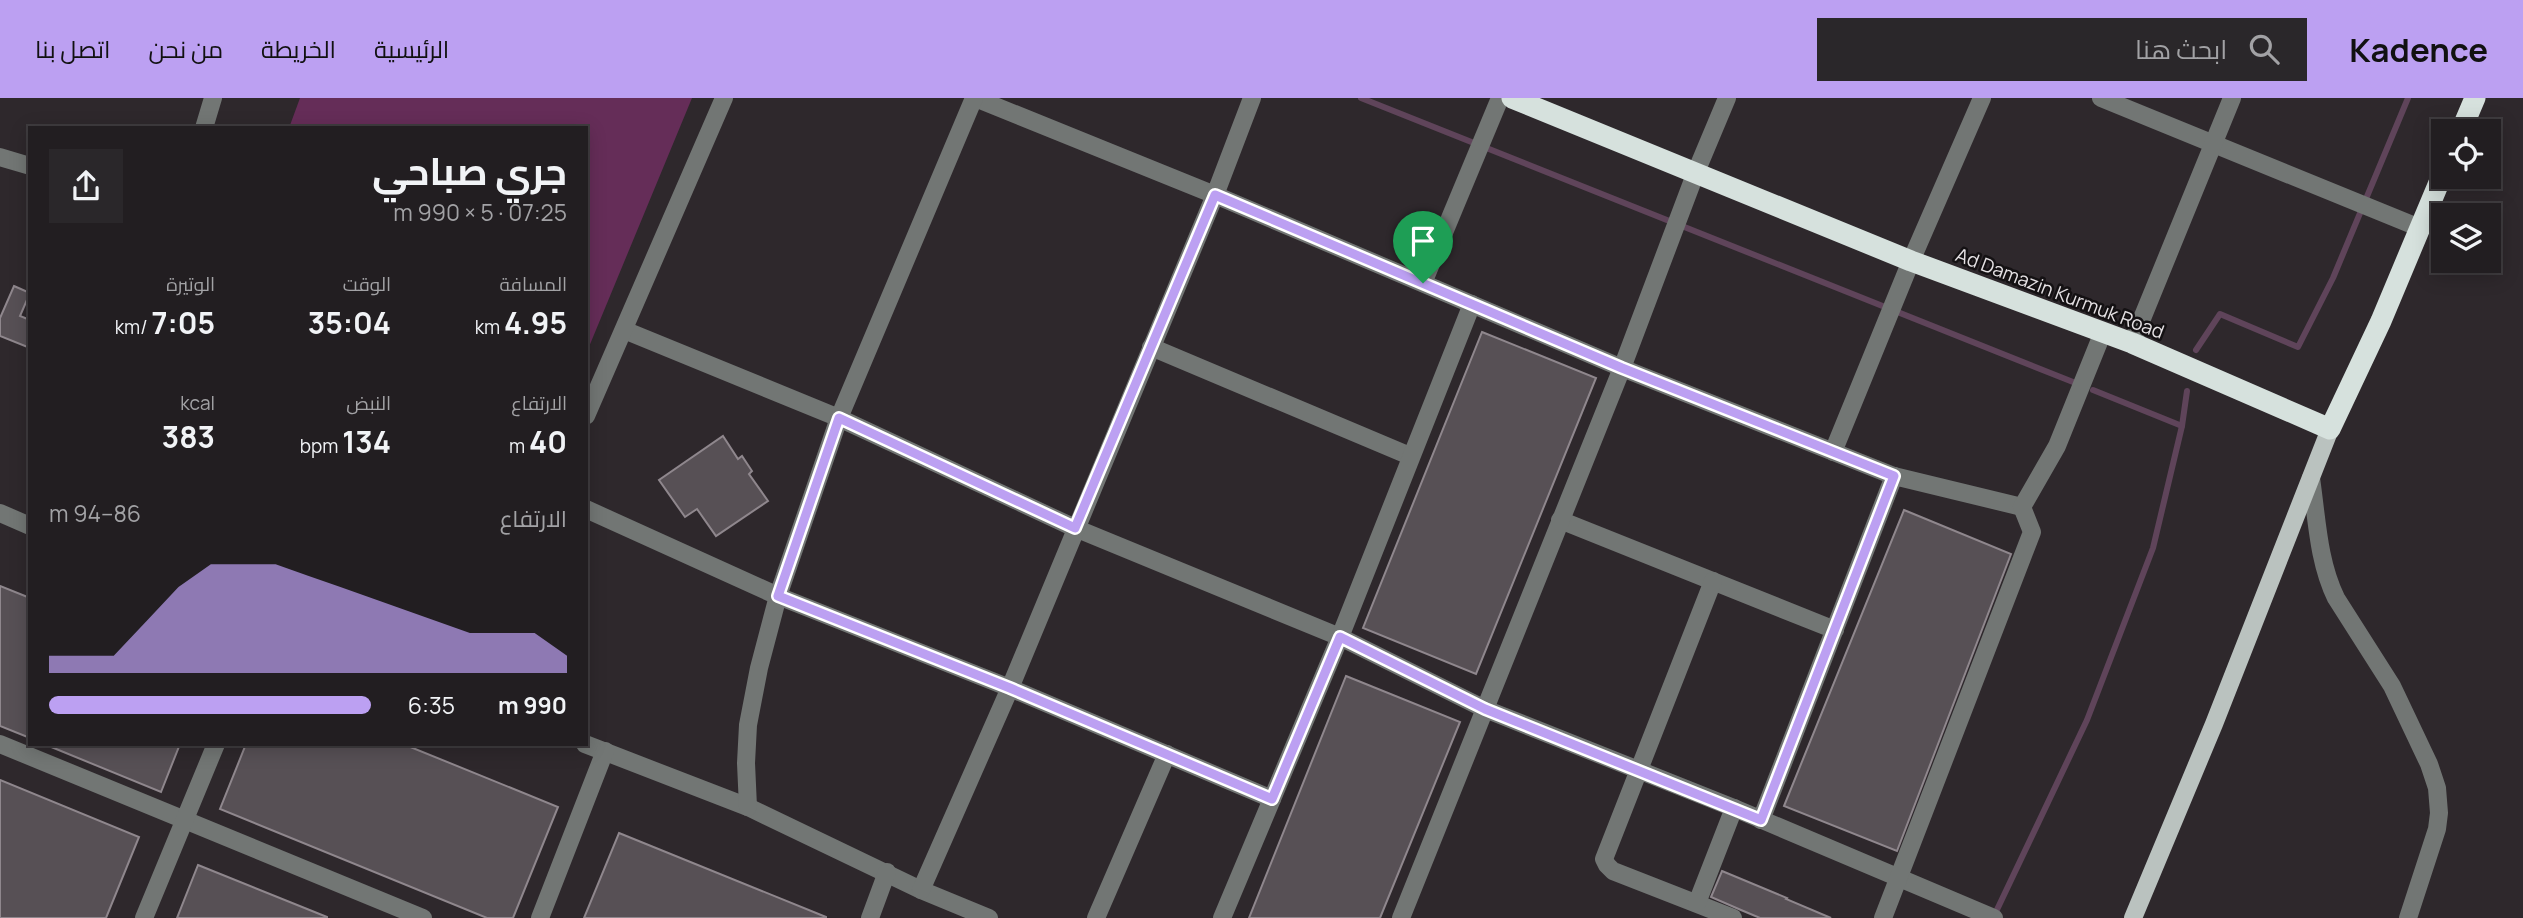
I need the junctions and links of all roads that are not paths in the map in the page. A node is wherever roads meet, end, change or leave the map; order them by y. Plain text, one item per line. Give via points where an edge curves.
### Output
1 (213, 98) edge
2 (724, 98) edge
3 (975, 98) edge
4 (1252, 98) edge
5 (1500, 98) edge
6 (1512, 98) edge
7 (1727, 98) edge
8 (1982, 98) edge
9 (2101, 98) edge
10 (2232, 98) edge
11 (2475, 98) edge
12 (2466, 119) edge
13 (205, 126) edge
14 (2214, 143) junction
15 (0, 157) edge
16 (28, 165) edge
17 (1696, 172) junction
18 (2436, 189) edge
19 (1215, 195) junction
20 (2420, 228) junction
21 (1911, 261) junction
22 (1423, 283) junction
23 (1472, 304) junction
24 (624, 330) junction
25 (2104, 332) junction
26 (2132, 343) junction
27 (1151, 347) junction
28 (1622, 368) junction
29 (588, 411) edge
30 (839, 418) junction
31 (2330, 429) junction
32 (1833, 452) junction
33 (1410, 456) junction
34 (1894, 476) junction
35 (2311, 478) junction
36 (2022, 507) junction
37 (588, 510) edge
38 (0, 513) edge
39 (1560, 520) junction
40 (28, 525) edge
41 (1075, 528) junction
42 (1713, 581) junction
43 (778, 596) junction
44 (1835, 630) junction
45 (1340, 637) junction
46 (1010, 688) junction
47 (1485, 709) junction
48 (0, 744) edge
49 (588, 745) edge
50 (215, 746) edge
51 (605, 751) junction
52 (1167, 754) junction
53 (1640, 770) junction
54 (1272, 799) junction
55 (748, 807) junction
56 (1734, 808) junction
57 (183, 820) junction
58 (1761, 820) junction
59 (887, 872) junction
60 (1898, 880) junction
61 (921, 890) junction
62 (1697, 903) junction
63 (144, 918) edge
64 (423, 918) edge
65 (540, 918) edge
66 (870, 918) edge
67 (989, 918) edge
68 (1096, 918) edge
69 (1222, 918) edge
70 (1401, 918) edge
71 (1733, 918) edge
72 (1883, 918) edge
73 (1994, 918) edge
74 (2133, 918) edge
75 (2408, 918) edge

1 - 13 street
2 - 24 street
3 - 19 street
3 - 30 street
4 - 19 street
5 - 22 street
6 - 17 highway, Ad Damazin Kurmuk Road
7 - 17 street
8 - 21 street
9 - 14 street
10 - 14 street
11 - 12 highway
14 - 20 street
14 - 26 street
15 - 16 street
17 - 21 highway, Ad Damazin Kurmuk Road
17 - 28 street
18 - 20 highway
19 - 22 street
19 - 27 street
20 - 31 highway
21 - 25 highway, Ad Damazin Kurmuk Road
21 - 32 street
22 - 23 street
23 - 28 street
23 - 33 street
24 - 29 street
24 - 30 street
25 - 26 highway, Ad Damazin Kurmuk Road
25 - 36 street via 2057,446
26 - 31 highway, Ad Damazin Kurmuk Road
27 - 33 street
27 - 41 street
28 - 32 street
28 - 39 street
30 - 41 street
30 - 43 street
31 - 35 main road
32 - 34 street
33 - 45 street
34 - 36 street
34 - 44 street
35 - 74 main road
35 - 75 street via 2329,583 2392,686 2437,788 2437,829
36 - 60 street via 2032,532
37 - 43 street
38 - 40 street
39 - 42 street
39 - 47 street
41 - 45 street
41 - 46 street
42 - 44 street
42 - 53 street
43 - 46 street
43 - 55 street via 748,724
44 - 58 street
45 - 47 street
45 - 54 street
46 - 52 street
46 - 61 street
47 - 53 street
47 - 70 street
48 - 57 street
49 - 51 street
50 - 57 street
51 - 55 street
51 - 65 street
52 - 54 street
52 - 68 street
53 - 56 street
53 - 62 street via 1605,852 1607,865
54 - 69 street
55 - 59 street
56 - 58 street
56 - 62 street
57 - 63 street
57 - 64 street
58 - 60 street
59 - 61 street
59 - 66 street
60 - 72 street
60 - 73 street
61 - 67 street
62 - 71 street

